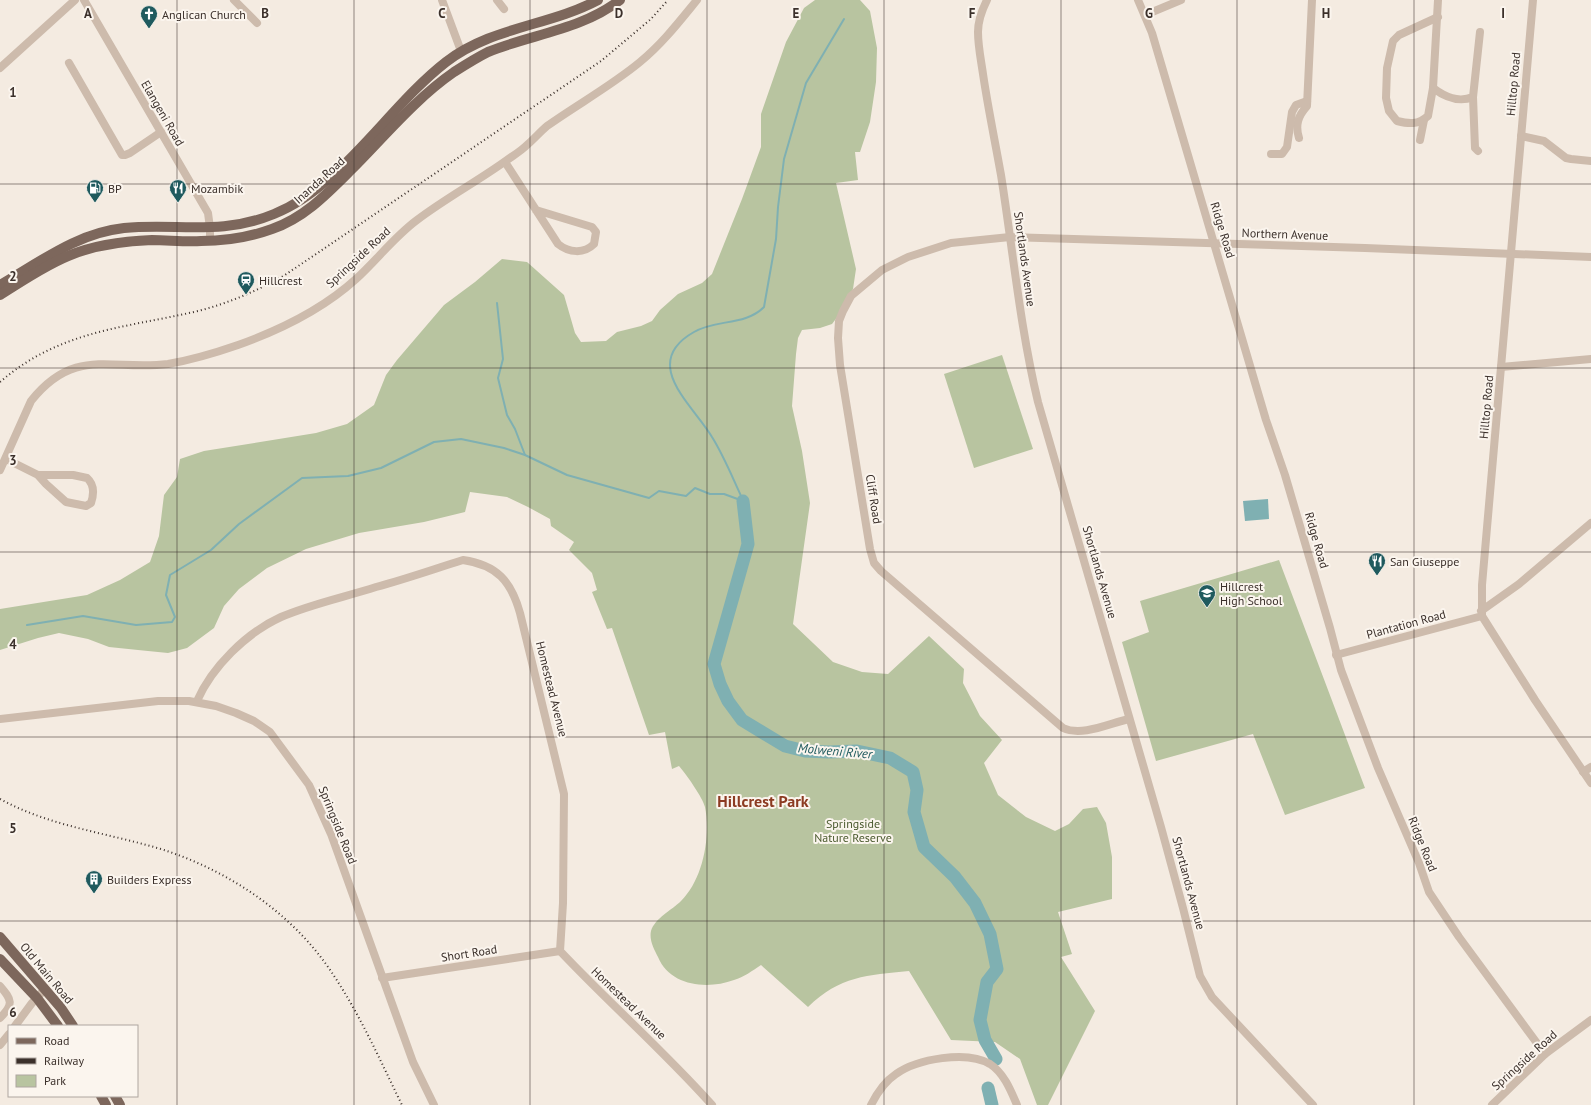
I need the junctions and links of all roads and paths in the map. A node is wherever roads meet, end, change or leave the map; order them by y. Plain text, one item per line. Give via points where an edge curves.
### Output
1 (74, 0) edge
2 (84, 0) edge
3 (234, 0) edge
4 (442, 0) edge
5 (497, 0) edge
6 (598, 0) edge
7 (620, 0) edge
8 (697, 0) edge
9 (987, 0) edge
10 (1138, 0) edge
11 (1180, 0) edge
12 (1312, 0) edge
13 (1438, 0) edge
14 (1533, 0) edge
15 (504, 9) dead end
16 (1145, 15) junction
17 (1438, 17) junction
18 (257, 22) dead end
19 (1480, 32) dead end
20 (461, 51) junction
21 (69, 63) dead end
22 (0, 68) edge
23 (1433, 88) junction
24 (1473, 97) junction
25 (1307, 101) junction
26 (1424, 120) junction
27 (161, 132) junction
28 (1521, 136) junction
29 (1299, 138) dead end
30 (1420, 140) dead end
31 (1478, 151) dead end
32 (1271, 154) dead end
33 (1591, 160) edge
34 (505, 162) junction
35 (536, 210) junction
36 (210, 228) junction
37 (1010, 237) junction
38 (210, 241) junction
39 (1214, 244) junction
40 (1511, 253) junction
41 (1591, 257) edge
42 (0, 285) edge
43 (0, 295) edge
44 (1591, 359) edge
45 (1501, 367) junction
46 (6, 459) junction
47 (0, 470) edge
48 (38, 475) junction
49 (1591, 523) edge
50 (1481, 614) junction
51 (1336, 655) junction
52 (197, 701) junction
53 (0, 719) edge
54 (1130, 719) junction
55 (1591, 767) edge
56 (1583, 772) junction
57 (1591, 783) edge
58 (0, 937) edge
59 (560, 951) junction
60 (0, 959) edge
61 (382, 978) junction
62 (0, 986) edge
63 (45, 989) junction
64 (37, 998) junction
65 (0, 1018) edge
66 (1591, 1020) edge
67 (16, 1025) edge
68 (57, 1025) edge
69 (71, 1025) edge
70 (8, 1035) edge
71 (0, 1045) edge
72 (1545, 1054) junction
73 (434, 1105) edge
74 (712, 1105) edge
75 (871, 1105) edge
76 (1017, 1105) edge
77 (1313, 1105) edge
78 (1492, 1105) edge

1 - 22 street
2 - 27 street, Elangeni Road
3 - 18 street
4 - 20 street
5 - 15 street
6 - 20 main road, Inanda Road via 581,9 505,32
7 - 38 main road, Inanda Road via 577,24 487,53 454,73 418,102 326,195 304,213 271,230
8 - 34 street, Springside Road via 675,28 638,63 545,128
9 - 37 street, Shortlands Avenue via 979,19 978,37
10 - 16 street, Ridge Road
11 - 16 street
12 - 25 street
13 - 17 street
14 - 28 street, Hilltop Road
16 - 39 street, Ridge Road
17 - 23 street
17 - 26 street via 1399,35 1393,41 1387,68 1387,104 1397,121 1409,124
19 - 24 street
20 - 36 main road, Inanda Road via 427,80 311,194 276,214 259,220
21 - 27 street via 122,154 130,154
23 - 24 street via 1452,99
23 - 26 street via 1428,116
24 - 31 street via 1475,148
25 - 29 street via 1296,129
25 - 32 street via 1296,105 1292,112 1285,151 1282,154
26 - 30 street
27 - 36 street, Elangeni Road via 208,213
28 - 33 street via 1544,141 1566,158
28 - 40 street, Hilltop Road
34 - 35 street
34 - 46 street, Springside Road via 411,224 355,280 302,317 238,345 168,364 82,365 66,371 44,387 31,401
35 - 35 street via 592,227 596,232 594,244 582,251 562,247
36 - 38 street, Elangeni Road
36 - 42 main road, Inanda Road via 140,227 103,232 55,251
37 - 39 street, Northern Avenue
37 - 54 street, Shortlands Avenue via 1025,343 1038,402
37 - 54 street, Cliff Road via 951,243 898,261 882,270 851,296 843,311 838,338 840,365 872,558 881,571 1063,728 1080,732
38 - 43 main road, Inanda Road via 152,240 99,247 68,256
39 - 40 street, Northern Avenue
39 - 51 street, Ridge Road via 1266,420 1285,474
40 - 41 street, Northern Avenue
40 - 45 street, Hilltop Road
44 - 45 street
45 - 50 street, Hilltop Road
46 - 47 street, Springside Road
46 - 48 street
48 - 48 street via 73,475 87,478 92,484 94,495 91,503 86,506 66,502
49 - 50 street, Plantation Road
50 - 51 street, Plantation Road
50 - 56 street
51 - 72 street, Ridge Road via 1378,768 1429,892
52 - 53 street, Springside Road via 158,701
52 - 59 street, Homestead Avenue via 209,678 235,649 280,618 463,560 490,568 511,587 517,600 562,783 565,802
52 - 61 street, Springside Road via 236,713 270,732 309,785 331,834
54 - 77 street, Shortlands Avenue via 1203,983 1212,997
55 - 56 street
56 - 57 street
58 - 63 main road, Old Main Road
59 - 61 street, Short Road
59 - 74 street, Homestead Avenue
60 - 64 main road, Old Main Road
61 - 73 street, Springside Road via 412,1062
62 - 65 street via 10,1002
63 - 64 street
63 - 69 main road, Old Main Road
64 - 67 street
64 - 68 main road, Old Main Road
66 - 72 street, Springside Road
70 - 71 street
72 - 78 street, Springside Road
75 - 76 street via 877,1093 898,1072 923,1062 957,1057 990,1064 1003,1077

